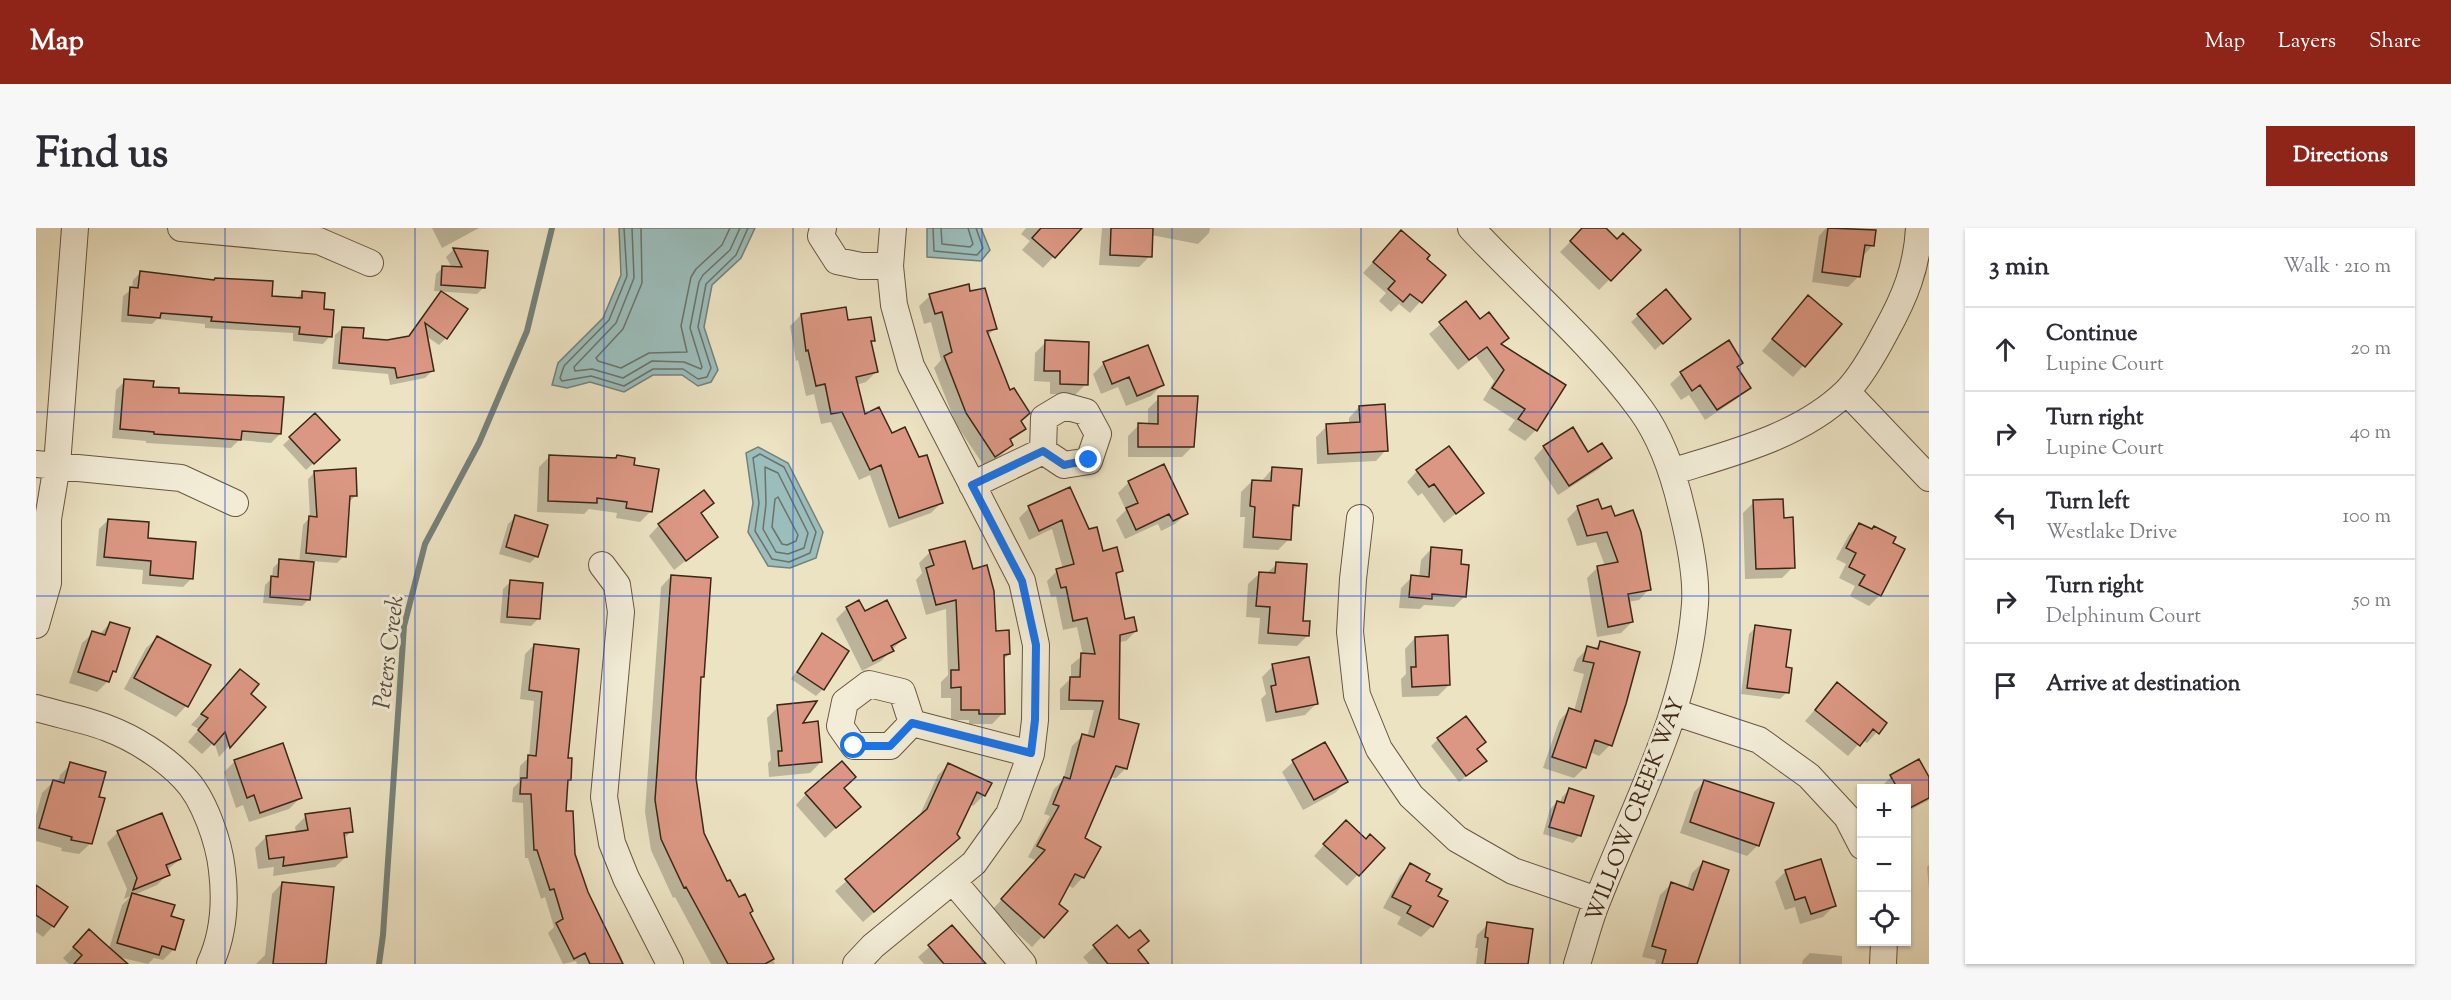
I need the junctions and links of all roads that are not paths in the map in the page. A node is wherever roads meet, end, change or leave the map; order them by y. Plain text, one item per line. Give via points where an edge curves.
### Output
1 (75, 228) edge
2 (181, 228) edge
3 (823, 228) edge
4 (893, 228) edge
5 (1471, 228) edge
6 (1919, 228) edge
7 (370, 263) dead end
8 (890, 266) junction
9 (1847, 392) junction
10 (1043, 451) dead end
11 (47, 464) edge
12 (1674, 471) junction
13 (1929, 477) edge
14 (972, 485) junction
15 (235, 503) dead end
16 (1360, 518) dead end
17 (42, 529) edge
18 (602, 565) dead end
19 (36, 624) edge
20 (36, 708) edge
21 (1674, 712) junction
22 (912, 723) dead end
23 (1031, 753) junction
24 (1858, 838) edge
25 (953, 881) junction
26 (1597, 900) junction
27 (1884, 946) edge
28 (210, 964) edge
29 (670, 964) edge
30 (856, 964) edge
31 (1023, 964) edge
32 (1577, 964) edge
33 (1883, 964) edge

1 - 11 street
2 - 7 street via 319,241
3 - 8 street via 821,236 837,261
4 - 8 street
5 - 12 street, WILLOW CREEK WAY via 1605,364 1643,412
6 - 9 street via 1917,256 1902,303
8 - 14 street via 894,305 911,366
9 - 12 street via 1801,425 1752,447
9 - 13 street
10 - 14 street
11 - 15 street via 181,478
11 - 17 street
12 - 21 street, WILLOW CREEK WAY via 1689,537 1695,602
14 - 23 street via 1022,581 1032,623 1036,645
16 - 26 street via 1350,633 1357,695 1379,749 1411,796 1456,839 1513,871
17 - 19 street via 48,583
18 - 29 street via 617,585 621,612 603,797 612,843 626,879
20 - 28 street via 107,728 149,749 185,778 209,818 221,858 226,900 218,946
21 - 24 street via 1759,740 1809,776 1847,817
21 - 26 street, WILLOW CREEK WAY
22 - 23 street
23 - 25 street via 1009,814 974,863
25 - 30 street
25 - 31 street
26 - 32 street, WILLOW CREEK WAY
27 - 33 street

